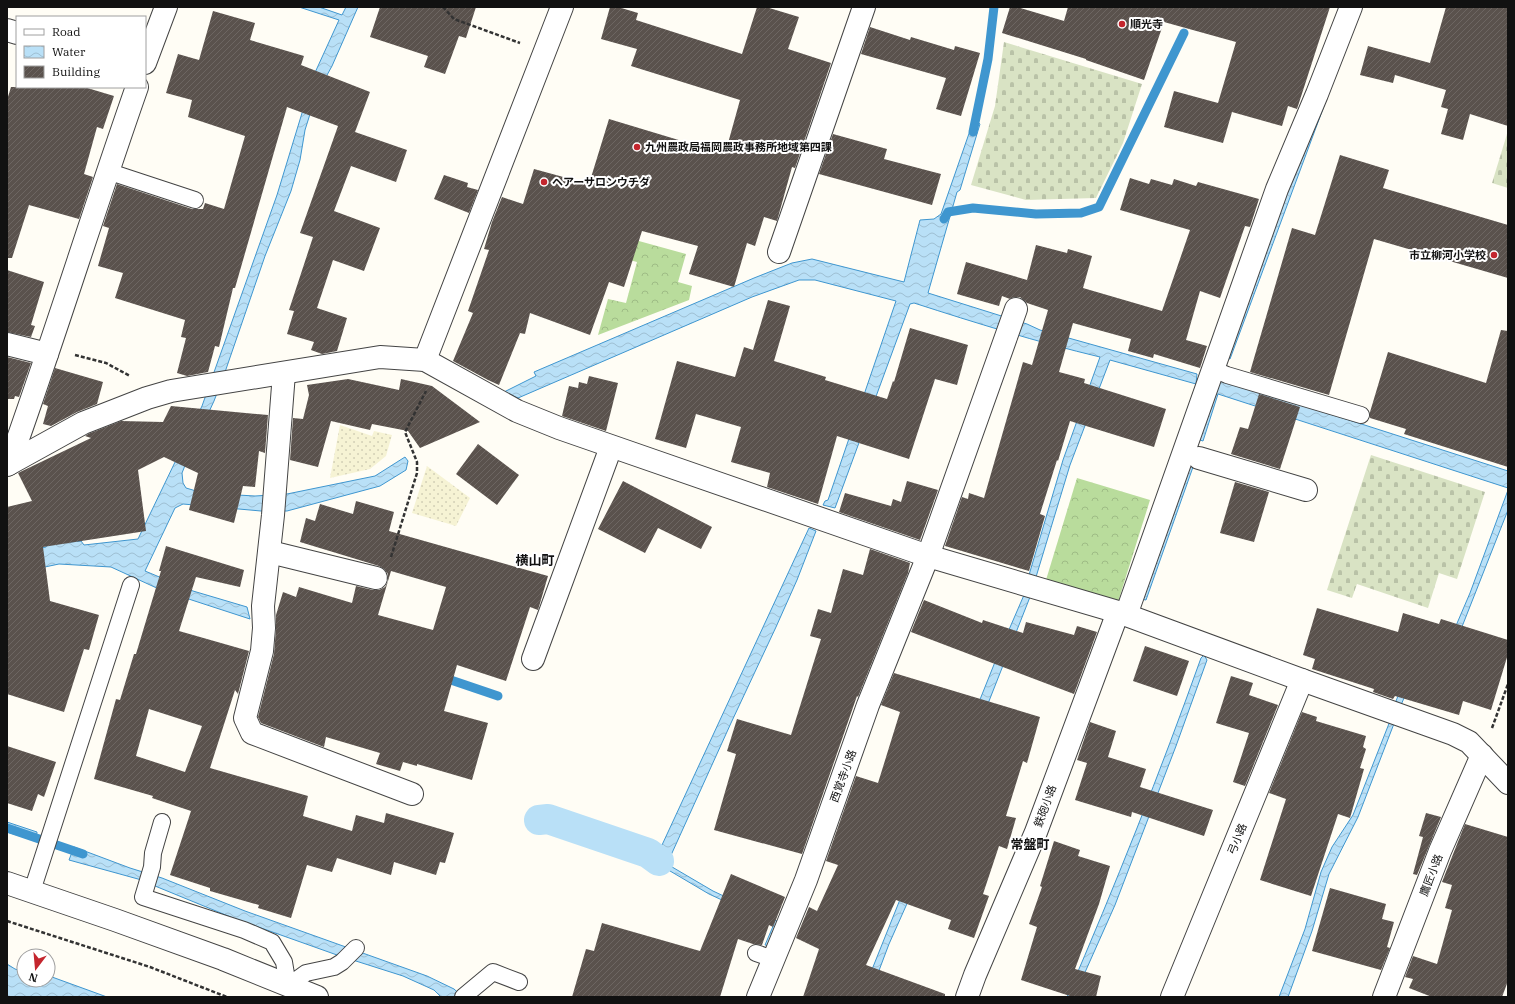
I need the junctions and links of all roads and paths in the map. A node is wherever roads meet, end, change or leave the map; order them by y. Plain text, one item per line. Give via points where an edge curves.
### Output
1 (166, 7) edge
2 (443, 7) edge
3 (562, 7) edge
4 (864, 7) edge
5 (1351, 7) edge
6 (545, 52) junction
7 (146, 61) edge
8 (136, 88) edge
9 (107, 171) junction
10 (195, 200) dead end
11 (779, 252) dead end
12 (1016, 309) dead end
13 (7, 344) edge
14 (48, 351) junction
15 (432, 363) junction
16 (284, 373) junction
17 (1215, 376) junction
18 (164, 393) junction
19 (1361, 415) dead end
20 (611, 447) junction
21 (1191, 454) junction
22 (8, 465) edge
23 (1306, 490) dead end
24 (270, 552) junction
25 (928, 556) junction
26 (376, 578) joint
27 (131, 585) dead end
28 (1122, 614) junction
29 (533, 658) dead end
30 (1302, 680) junction
31 (1508, 684) edge
32 (1482, 755) junction
33 (1508, 783) edge
34 (412, 794) dead end
35 (162, 822) dead end
36 (7, 883) edge
37 (32, 891) junction
38 (7, 921) edge
39 (356, 948) dead end
40 (519, 982) dead end
41 (288, 986) junction
42 (467, 994) edge
43 (227, 997) edge
44 (317, 997) edge
45 (758, 997) edge
46 (967, 997) edge
47 (1172, 997) edge
48 (1384, 997) edge

1 - 7 street
2 - 6 path via 454,19
3 - 6 street
4 - 11 street
5 - 17 street, 鉄砲小路 via 1277,189
6 - 15 street
8 - 9 street
9 - 10 lane
9 - 14 street
12 - 25 street, 西覚寺小路
13 - 14 street
14 - 18 path via 106,363
14 - 22 street
15 - 16 street via 380,357
15 - 20 street via 517,411
15 - 26 path via 405,432 418,462 417,473 389,564
16 - 18 street
16 - 24 street
17 - 19 lane
17 - 21 street, 鉄砲小路
18 - 22 street via 84,423
20 - 25 street
20 - 29 street
21 - 23 street
21 - 28 street, 鉄砲小路
24 - 26 street
24 - 34 street via 262,650 245,718 252,732
25 - 28 street
25 - 45 street, 西覚寺小路 via 868,705 806,880 766,956
27 - 37 lane
28 - 30 street
28 - 46 street, 鉄砲小路 via 1036,832
30 - 32 street via 1453,734 1469,742
30 - 47 street, 弓小路
31 - 32 path
32 - 33 street
32 - 48 street, 鷹匠小路 via 1440,851
35 - 41 lane via 143,897 244,930 272,942 284,962
36 - 37 street
37 - 41 street via 223,959
38 - 43 path via 150,967
39 - 41 lane via 334,967 306,974
40 - 42 lane via 493,972
41 - 44 street

